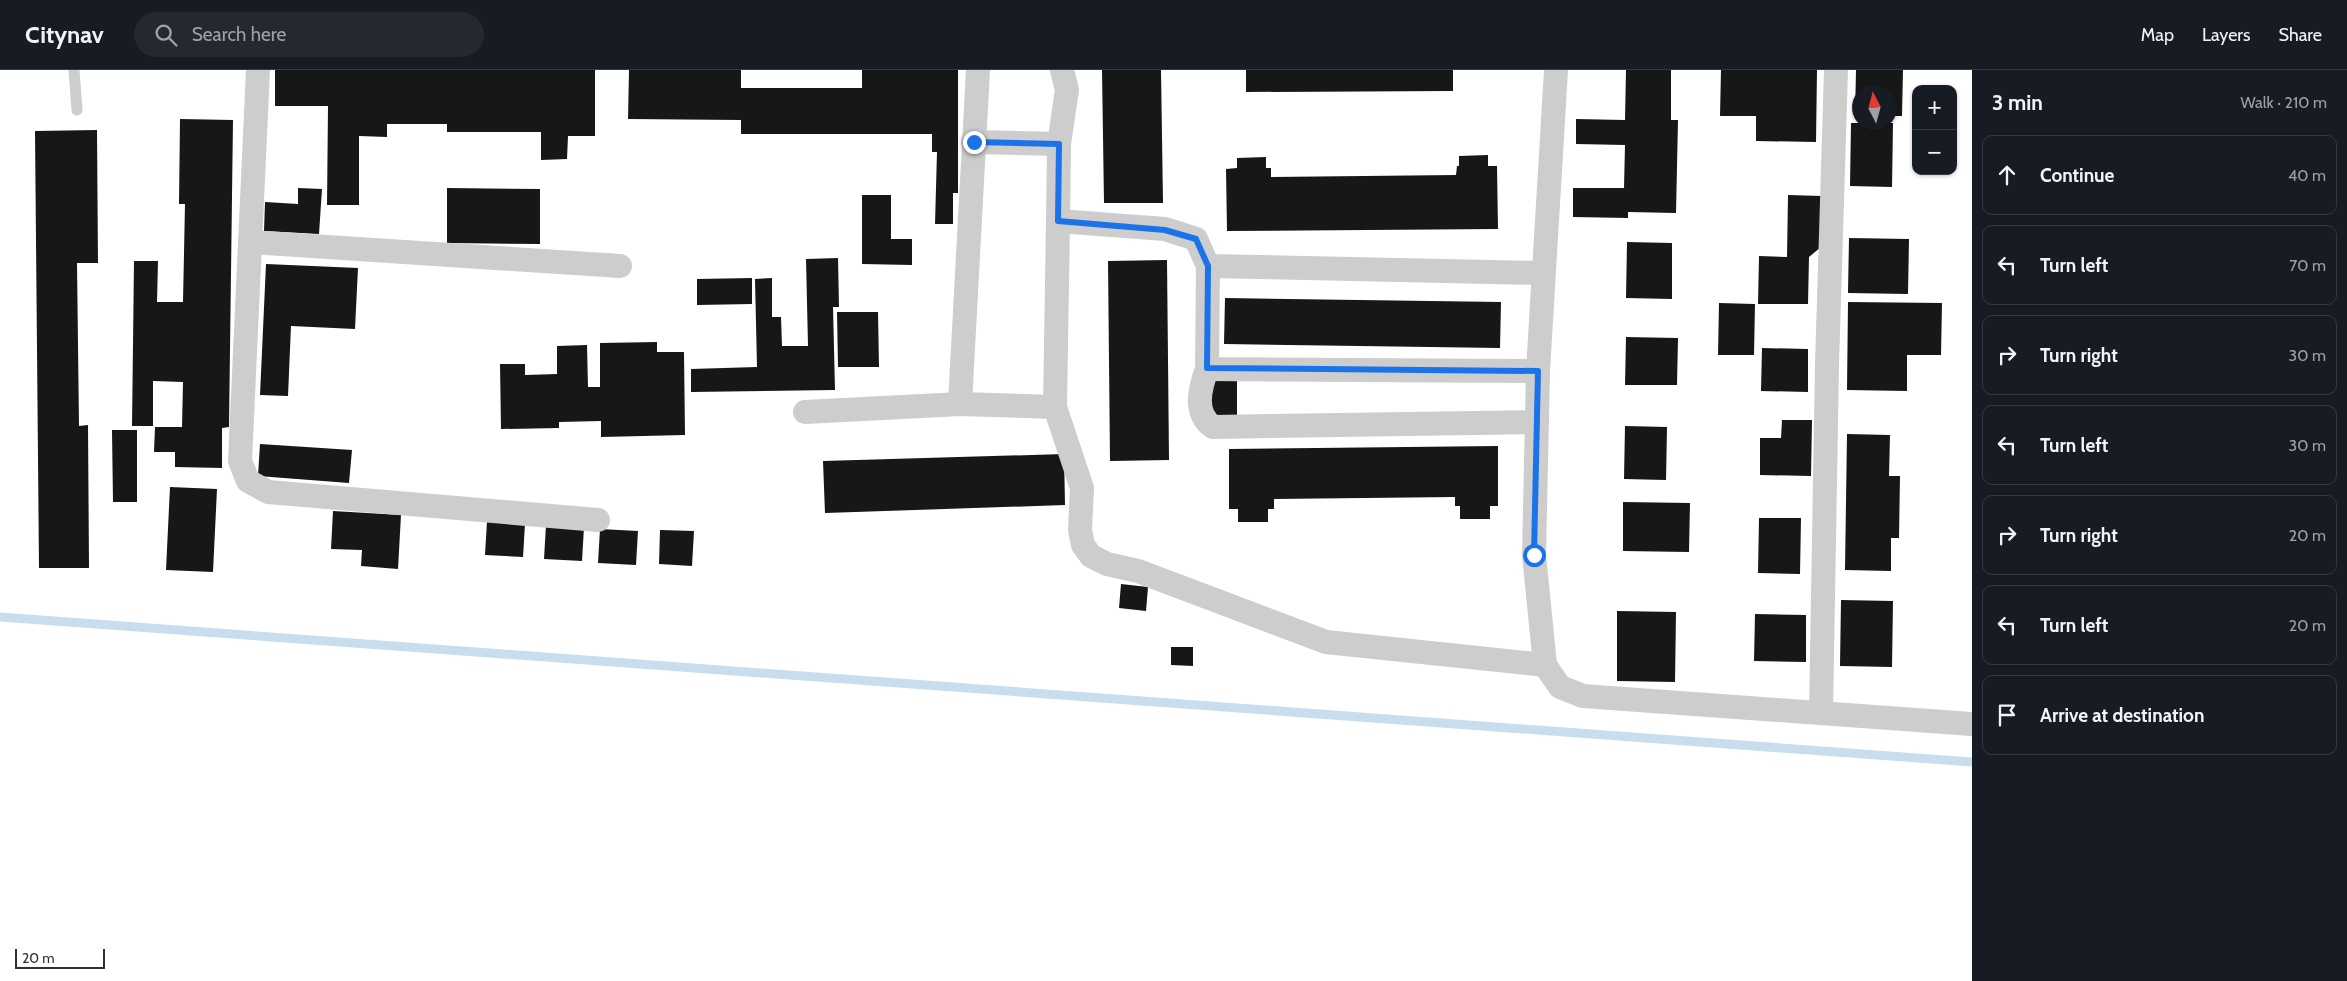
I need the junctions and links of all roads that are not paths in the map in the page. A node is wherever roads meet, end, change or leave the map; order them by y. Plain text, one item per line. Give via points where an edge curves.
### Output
1 (74, 70) edge
2 (258, 70) edge
3 (978, 70) edge
4 (1062, 70) edge
5 (1556, 70) edge
6 (1836, 70) edge
7 (77, 110) dead end
8 (974, 142) junction
9 (1059, 144) junction
10 (1058, 221) junction
11 (250, 242) junction
12 (620, 266) dead end
13 (1208, 266) junction
14 (1543, 273) junction
15 (1207, 368) junction
16 (1538, 371) junction
17 (960, 404) junction
18 (1055, 407) junction
19 (805, 412) dead end
20 (1538, 422) junction
21 (598, 520) dead end
22 (1545, 665) junction
23 (1821, 713) junction
24 (1972, 724) edge

1 - 7 lane
2 - 11 street
3 - 8 street
4 - 9 street via 1067,90
5 - 14 street
6 - 23 street
8 - 9 street
8 - 17 street
9 - 10 street
10 - 13 street via 1173,232 1196,239
10 - 18 street
11 - 12 street
11 - 21 street via 240,461 248,481 268,492
13 - 14 street
13 - 15 street
14 - 16 street
15 - 16 street
15 - 20 street via 1200,388 1201,411 1204,421 1213,427
16 - 20 street
17 - 18 street
17 - 19 street
18 - 22 street via 1082,488 1080,530 1083,545 1091,556 1326,642
20 - 22 street via 1534,555
22 - 23 street via 1560,687 1582,696
23 - 24 street

